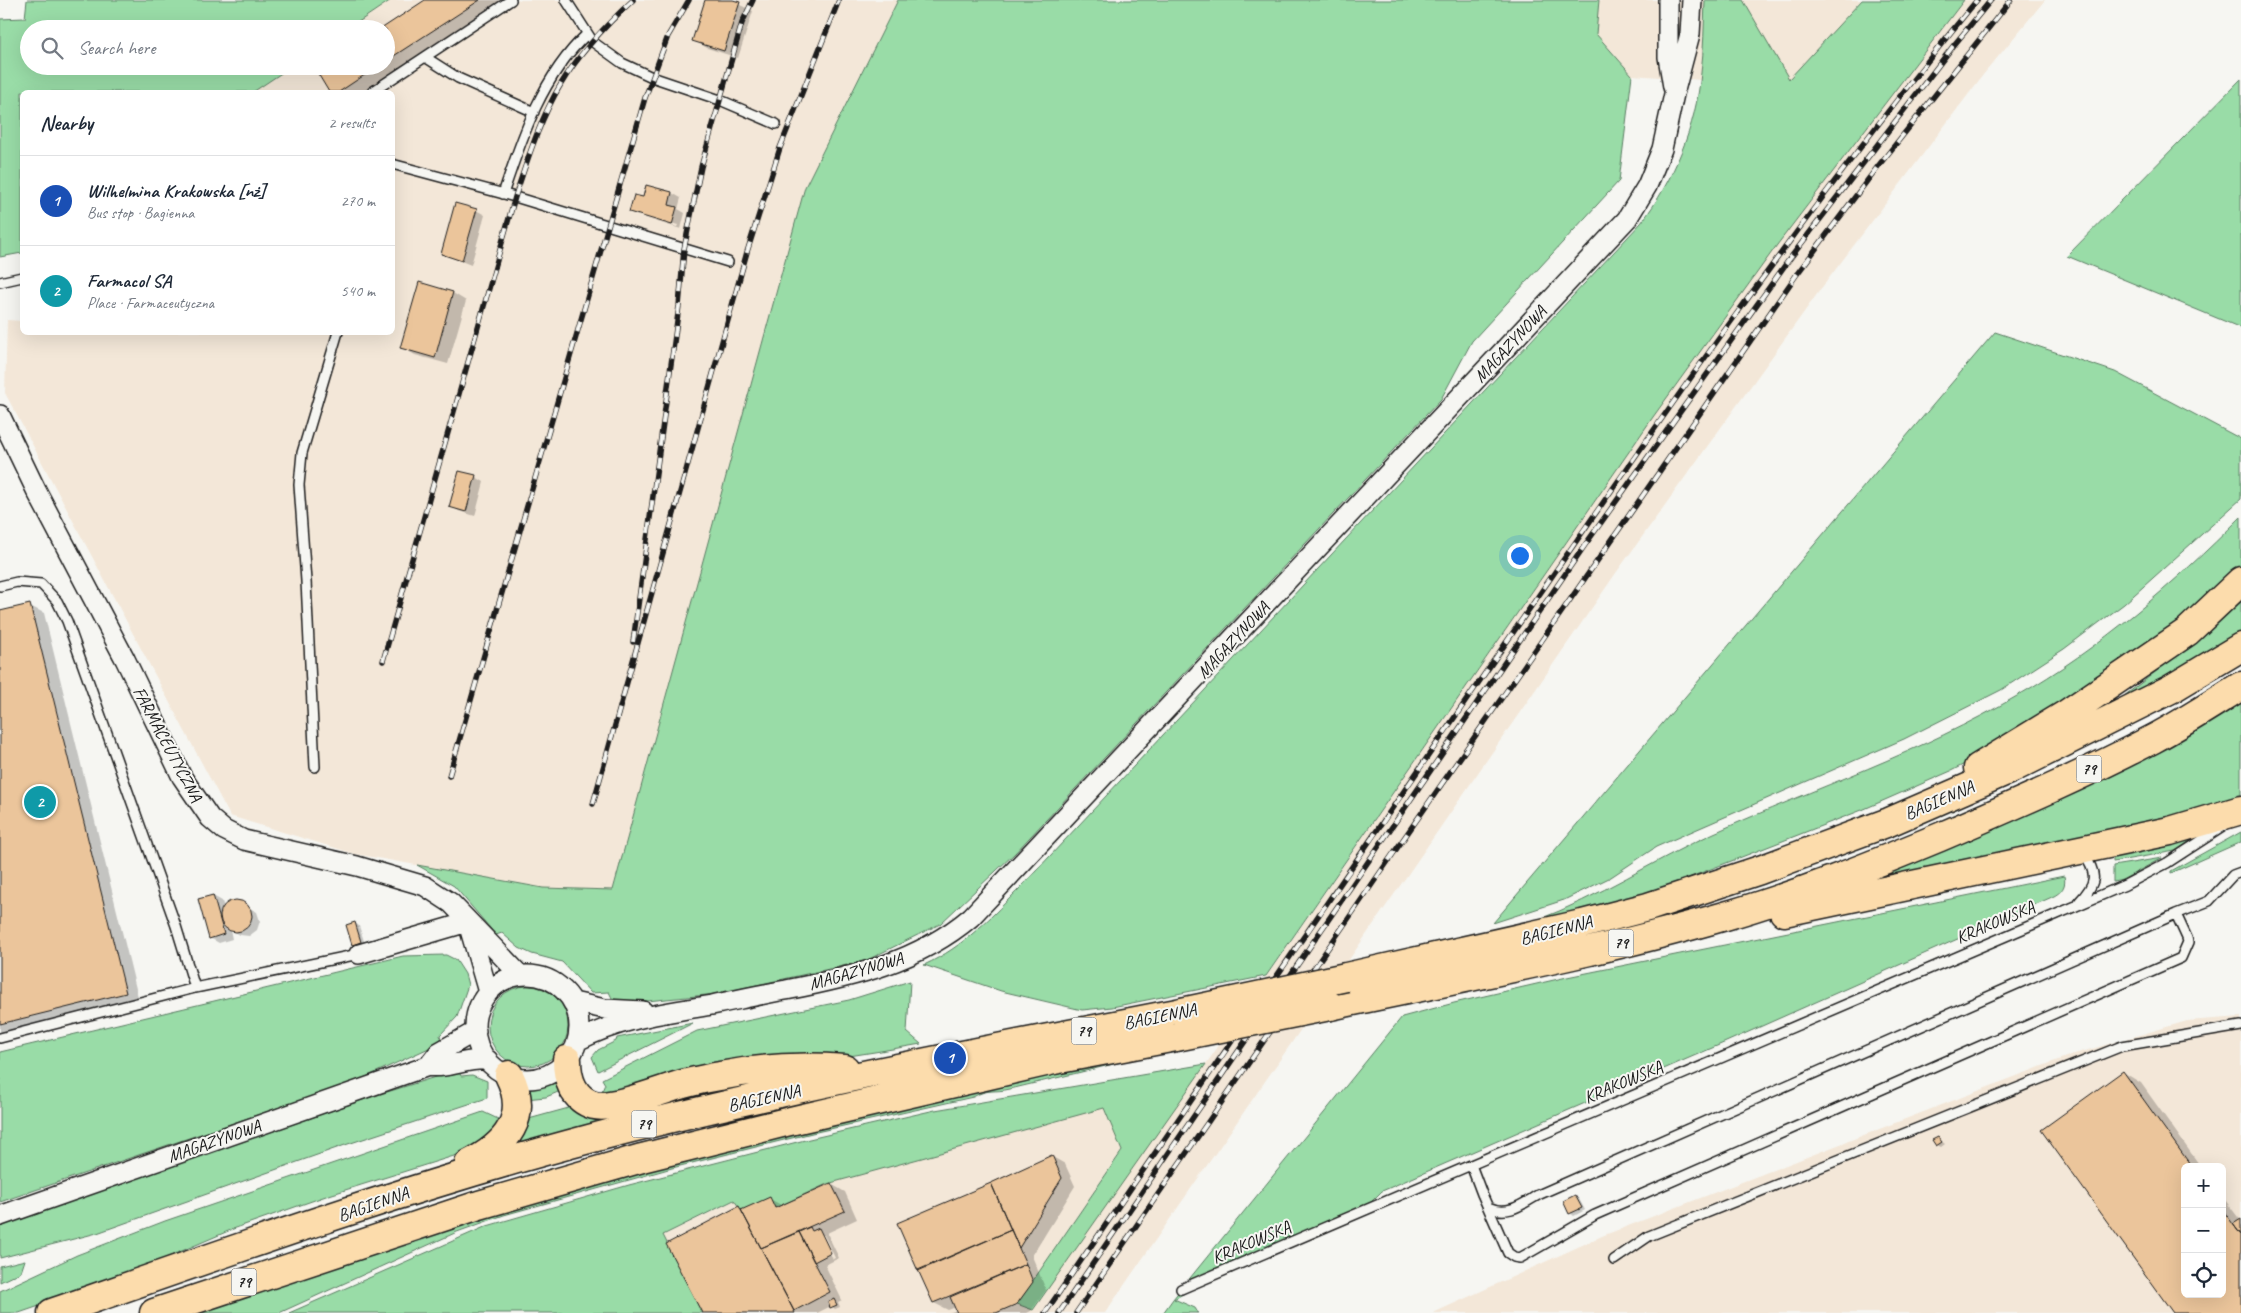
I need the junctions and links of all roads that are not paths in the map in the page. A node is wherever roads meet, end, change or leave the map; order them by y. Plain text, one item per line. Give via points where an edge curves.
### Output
1 (511, 0) edge
2 (566, 0) edge
3 (1668, 0) edge
4 (1692, 0) edge
5 (587, 34) junction
6 (425, 57) junction
7 (375, 90) edge
8 (1674, 94) junction
9 (534, 112) junction
10 (776, 124) dead end
11 (395, 165) edge
12 (503, 194) junction
13 (728, 262) dead end
14 (20, 277) edge
15 (0, 282) edge
16 (337, 335) edge
17 (0, 415) edge
18 (2241, 581) edge
19 (0, 586) edge
20 (2241, 647) edge
21 (2241, 686) edge
22 (315, 767) dead end
23 (2241, 810) edge
24 (2241, 815) edge
25 (1889, 822) junction
26 (2081, 851) junction
27 (2241, 872) edge
28 (2077, 904) junction
29 (2176, 914) junction
30 (1728, 915) junction
31 (468, 922) junction
32 (359, 954) joint
33 (520, 975) junction
34 (195, 988) junction
35 (488, 992) junction
36 (573, 1002) junction
37 (660, 1012) junction
38 (1179, 1025) junction
39 (2241, 1026) edge
40 (476, 1031) junction
41 (0, 1038) edge
42 (572, 1050) junction
43 (428, 1066) junction
44 (498, 1068) junction
45 (874, 1073) junction
46 (1472, 1165) junction
47 (418, 1188) junction
48 (1488, 1207) junction
49 (0, 1216) edge
50 (1614, 1260) dead end
51 (1181, 1290) dead end
52 (52, 1313) edge
53 (154, 1313) edge

1 - 6 lane
2 - 5 lane
3 - 8 street, MAGAZYNOWA via 1668,57
4 - 8 street, MAGAZYNOWA via 1690,34
5 - 9 lane via 569,50
5 - 10 lane via 593,42 629,67
6 - 7 lane
6 - 9 lane via 458,78
8 - 37 street, MAGAZYNOWA via 1653,174 1627,219 971,917 936,944 869,971 714,1004
9 - 12 lane
11 - 12 lane
12 - 13 lane
14 - 15 lane
16 - 22 lane via 302,453 299,485
17 - 31 street, FARMACEUTYCZNA via 182,777 210,818 244,840 357,866 425,886 451,903
18 - 25 main road via 2179,638 2065,715
19 - 34 lane via 17,582 41,584 57,601 67,621
20 - 25 main road, BAGIENNA / 79 via 2171,689 2077,737
21 - 30 main road, BAGIENNA / 79 via 2154,738 2008,807 1881,862
23 - 26 main road via 2170,831
24 - 28 lane, KRAKOWSKA via 2125,885
25 - 38 main road, BAGIENNA / 79, bridge via 1648,907 1346,977
26 - 28 lane via 2093,869 2094,877 2088,892
26 - 30 main road via 1779,913
27 - 29 lane via 2208,901
28 - 46 lane, KRAKOWSKA
29 - 48 lane via 1538,1195 1510,1211 1496,1211
29 - 48 lane via 2188,942 2181,958 1595,1215 1520,1258 1508,1253
30 - 38 main road, BAGIENNA / 79, bridge via 1597,949 1330,1006
31 - 32 street
31 - 33 street, FARMACEUTYCZNA
31 - 35 street, FARMACEUTYCZNA
32 - 34 lane
33 - 35 street via 502,981
33 - 36 street via 550,980
34 - 41 lane
35 - 40 street via 478,1010
36 - 37 street, MAGAZYNOWA via 605,1009
36 - 42 street via 578,1014
37 - 42 street, MAGAZYNOWA via 622,1022
38 - 45 main road, BAGIENNA / 79
38 - 53 main road, BAGIENNA / 79 via 1044,1063 642,1158 470,1208
39 - 50 lane via 2122,1046 2105,1052 1649,1236
40 - 43 street, MAGAZYNOWA via 439,1052
40 - 44 street via 482,1051
42 - 44 street via 558,1069 534,1078
42 - 45 main road via 569,1078 576,1093 600,1106 722,1076 824,1068
43 - 44 street, MAGAZYNOWA via 442,1068 476,1059
43 - 49 street, MAGAZYNOWA
44 - 47 main road via 516,1089 518,1108 515,1122 488,1154
45 - 47 main road, BAGIENNA / 79 via 650,1123
46 - 48 lane
46 - 51 lane, KRAKOWSKA
47 - 52 main road, BAGIENNA / 79

